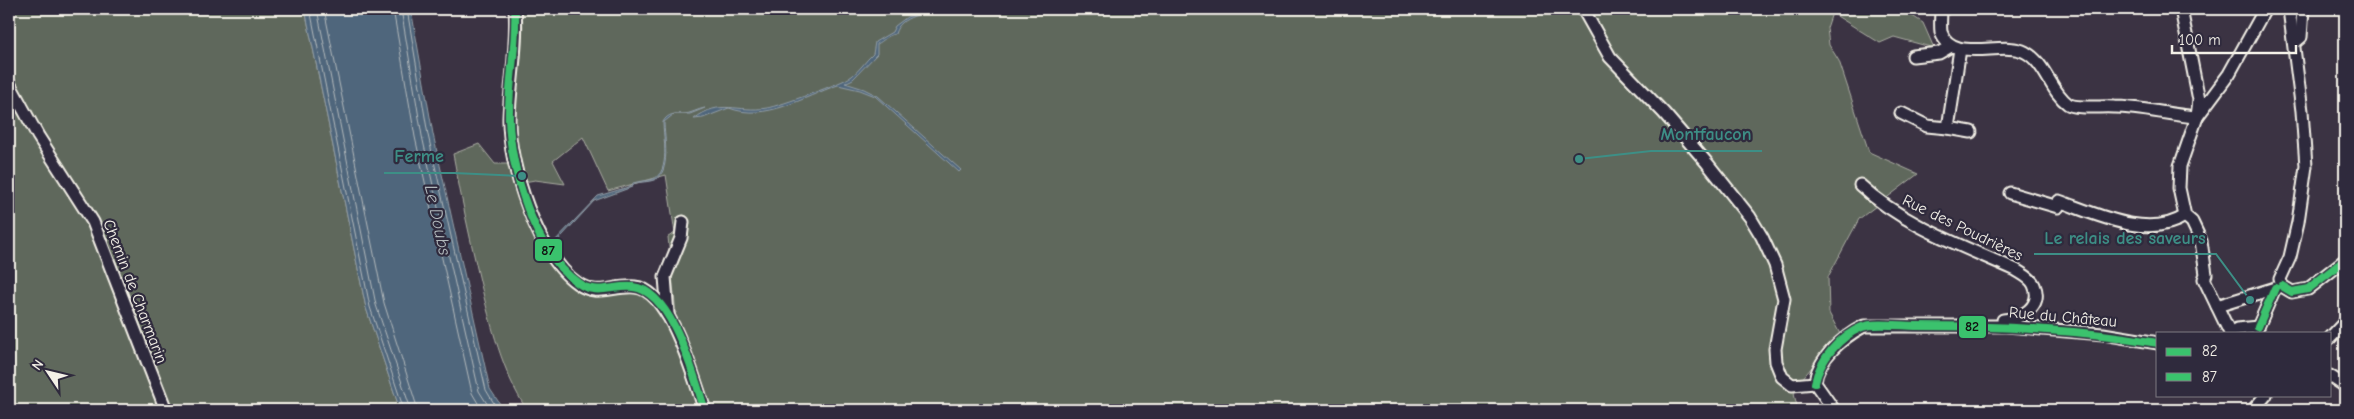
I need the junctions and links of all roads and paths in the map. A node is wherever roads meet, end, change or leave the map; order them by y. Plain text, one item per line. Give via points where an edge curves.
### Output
1 (515, 9) edge
2 (1583, 9) edge
3 (1941, 9) edge
4 (2181, 9) edge
5 (2265, 9) edge
6 (2289, 9) edge
7 (2303, 9) edge
8 (2294, 43) junction
9 (1956, 47) junction
10 (1913, 56) dead end
11 (9, 83) edge
12 (1901, 113) dead end
13 (2197, 117) junction
14 (1948, 128) junction
15 (1971, 132) dead end
16 (1860, 185) dead end
17 (2010, 193) dead end
18 (2185, 216) junction
19 (682, 222) dead end
20 (2345, 260) edge
21 (2278, 287) junction
22 (2217, 306) junction
23 (668, 316) junction
24 (2345, 322) edge
25 (1950, 326) junction
26 (2260, 330) edge
27 (2230, 332) edge
28 (2232, 332) edge
29 (2332, 336) edge
30 (2156, 343) edge
31 (2332, 377) edge
32 (1815, 383) junction
33 (2345, 386) edge
34 (2265, 396) edge
35 (166, 410) edge
36 (705, 410) edge
37 (1834, 410) edge
38 (2253, 410) edge

1 - 23 street via 517,29 509,120 511,142 529,214 558,263 575,282 599,292 624,286 639,287 651,293
2 - 32 street via 1610,57 1670,120 1750,217 1775,265 1784,299 1775,349 1776,362 1782,377 1792,385
3 - 9 street via 1942,32
4 - 13 street via 2199,100
5 - 13 street via 2229,74
6 - 8 street
7 - 8 street via 2301,37
8 - 21 street via 2306,166 2298,222
9 - 10 street
9 - 13 street via 2024,51 2071,106 2132,107
9 - 14 street
11 - 35 street, Chemin de Charmarin via 38,136 93,222
12 - 14 street via 1927,126
13 - 18 street via 2180,166 2179,188
14 - 15 street
16 - 25 street, Rue des Poudrières via 1879,203 2016,270 2034,286 2036,297 2025,316 2016,320 1958,321
17 - 18 street via 2058,207 2059,201 2128,226 2174,223
18 - 22 street via 2192,222 2201,241 2204,279
19 - 23 street via 682,238 665,276
20 - 21 street via 2308,288 2292,292
21 - 22 street
21 - 26 street
22 - 27 street
23 - 36 street
24 - 29 street
25 - 30 street, Rue du Château via 2034,328
25 - 32 street, Rue du Château via 1864,326 1846,336 1824,361
26 - 28 street via 2237,329
31 - 33 street
32 - 37 street
34 - 38 street

